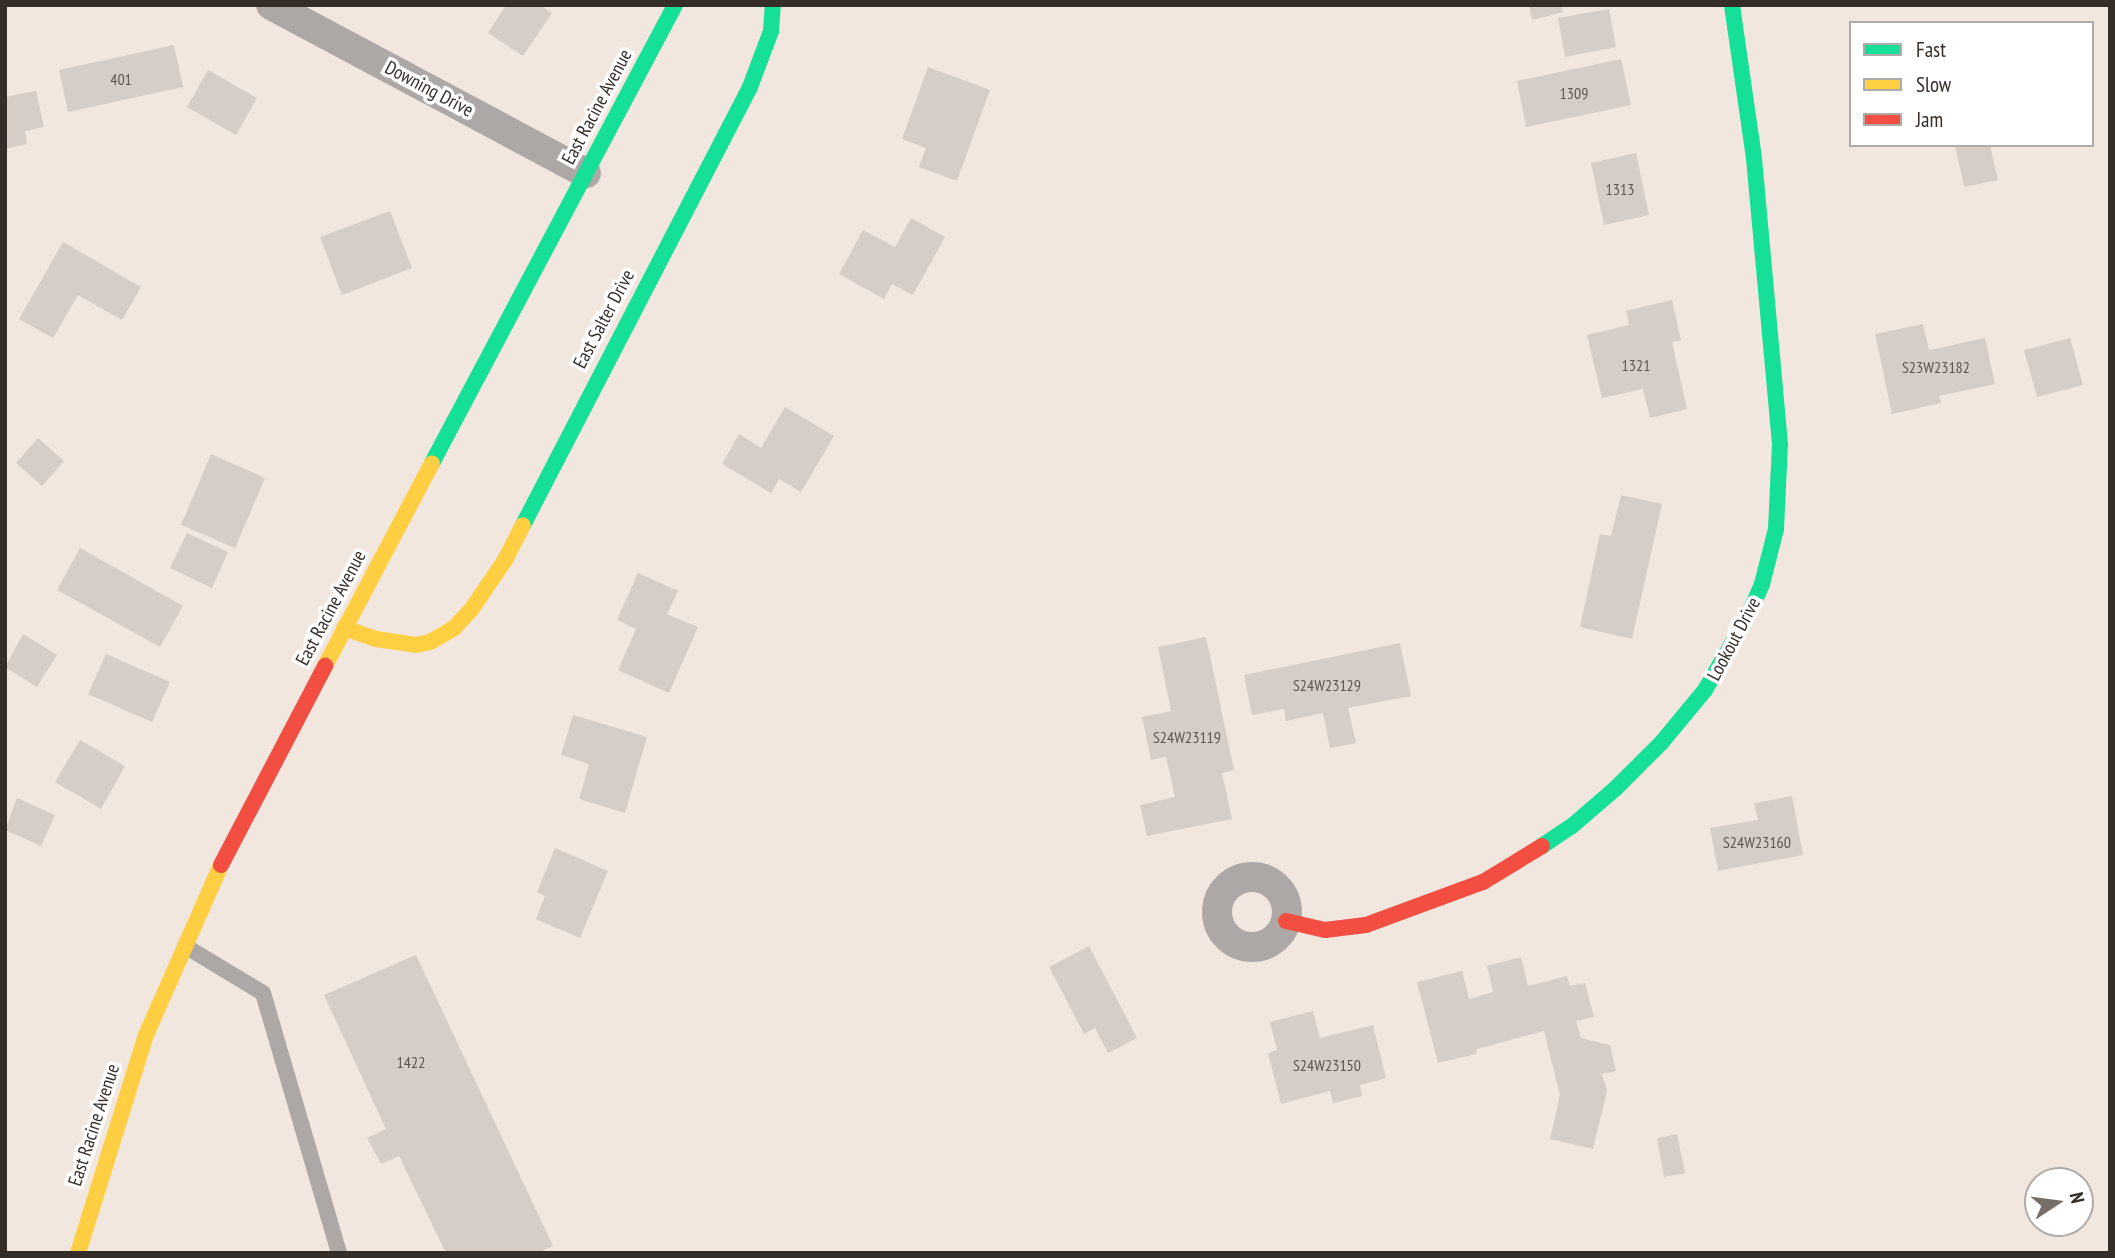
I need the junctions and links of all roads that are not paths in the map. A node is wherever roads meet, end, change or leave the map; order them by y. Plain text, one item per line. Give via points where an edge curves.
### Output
1 (271, 5) edge
2 (675, 5) edge
3 (773, 5) edge
4 (1732, 5) edge
5 (586, 173) junction
6 (344, 628) junction
7 (1286, 921) dead end
8 (183, 945) junction
9 (78, 1253) edge
10 (339, 1253) edge

1 - 5 street, Downing Drive
2 - 5 street, East Racine Avenue
3 - 6 street, East Salter Drive via 771,32 750,87 505,560 471,610 454,628 416,645
4 - 7 street, Lookout Drive via 1754,158 1780,444 1776,529 1762,584 1747,618 1705,690 1662,742 1572,826 1483,882 1366,925 1325,930
5 - 6 street, East Racine Avenue
6 - 8 street, East Racine Avenue via 228,848
8 - 9 street, East Racine Avenue via 142,1046
8 - 10 lane via 263,993

